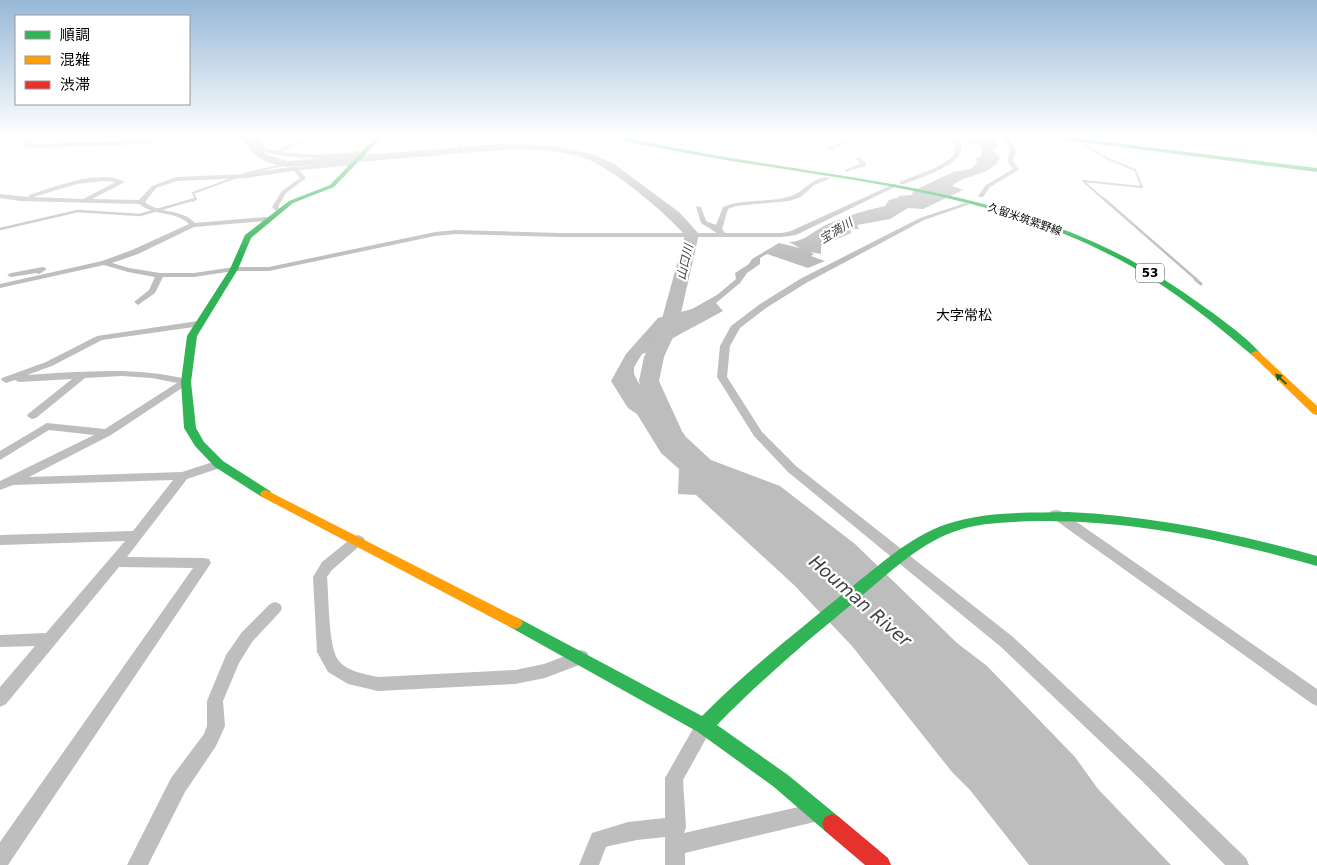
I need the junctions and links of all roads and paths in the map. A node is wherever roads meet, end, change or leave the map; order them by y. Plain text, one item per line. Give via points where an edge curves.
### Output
1 (214, 177) edge
2 (302, 177) edge
3 (341, 177) edge
4 (856, 177) edge
5 (860, 177) edge
6 (916, 177) edge
7 (1003, 177) edge
8 (827, 178) dead end
9 (902, 184) junction
10 (951, 194) junction
11 (0, 196) edge
12 (981, 196) dead end
13 (20, 199) junction
14 (82, 202) junction
15 (141, 202) junction
16 (967, 204) dead end
17 (698, 207) dead end
18 (278, 210) junction
19 (266, 219) junction
20 (193, 225) junction
21 (720, 233) junction
22 (104, 263) junction
23 (234, 269) junction
24 (160, 275) junction
25 (6, 280) edge
26 (138, 302) dead end
27 (198, 324) junction
28 (83, 376) junction
29 (3, 380) edge
30 (186, 382) junction
31 (1317, 396) edge
32 (1317, 412) edge
33 (32, 416) dead end
34 (107, 433) junction
35 (0, 456) edge
36 (218, 464) junction
37 (183, 476) junction
38 (5, 483) edge
39 (1056, 514) junction
40 (138, 536) junction
41 (0, 540) edge
42 (358, 540) junction
43 (896, 560) junction
44 (1317, 561) edge
45 (116, 562) junction
46 (275, 608) dead end
47 (51, 639) junction
48 (0, 641) edge
49 (582, 657) junction
50 (1317, 698) edge
51 (0, 699) edge
52 (704, 726) junction
53 (820, 812) junction
54 (676, 836) junction
55 (0, 859) edge
56 (137, 865) edge
57 (589, 865) edge
58 (675, 865) edge
59 (881, 865) edge
60 (1239, 865) edge

1 - 15 street via 176,179 154,187
2 - 18 street via 284,192 275,207
3 - 18 main road via 332,186
4 - 9 main road, 久留米筑紫野線 / 53
5 - 9 main road, 久留米筑紫野線 / 53
6 - 9 street
7 - 12 street via 988,186
8 - 21 street via 793,198 724,208
9 - 10 main road, 久留米筑紫野線 / 53
9 - 21 street via 793,233
10 - 31 main road, 久留米筑紫野線 / 53 via 1074,230 1148,265 1224,313
32 -> 10 main road, 久留米筑紫野線 / 53 via 1210,315 1137,265 1065,232
11 - 13 street
13 - 14 street
13 - 14 street via 72,184 114,178 122,182
14 - 15 street
15 - 20 street via 145,208 182,217
16 - 43 street via 922,219 803,281 763,306 736,326 725,346 722,361 722,377 758,434 792,469
17 - 21 street via 703,222
18 - 19 main road
19 - 20 street
19 - 23 main road via 248,237
20 - 22 street
21 - 23 street via 668,236 455,232 269,269
22 - 24 street
22 - 25 street
23 - 24 street via 194,275
23 - 27 main road
24 - 26 street via 152,291
27 - 29 street via 100,338 49,364
27 - 30 main road via 192,336
28 - 29 street
28 - 30 street via 152,375
28 - 33 street
30 - 34 street
30 - 36 main road via 190,428 199,444
34 - 35 street via 48,426
34 - 38 street
36 - 37 street
36 - 42 main road via 257,489
37 - 38 street
37 - 40 street
39 - 43 main road via 966,523 929,536
39 - 44 main road via 1125,518 1182,527 1249,541
39 - 50 street
40 - 41 street
40 - 45 street
42 - 49 main road
42 - 49 street via 327,566 320,577 325,652 334,667 354,679 378,684 515,677 545,671
43 - 52 main road via 724,704
43 - 60 street via 1007,642
45 - 47 street
45 - 55 street via 204,563
46 - 56 street via 232,660 215,701 216,726 210,740 178,785
47 - 48 street
47 - 51 street
49 - 52 main road
52 - 53 main road
52 - 54 street via 674,778
53 - 54 street
53 - 59 main road
54 - 57 street via 642,829 618,833 599,840
54 - 58 street

